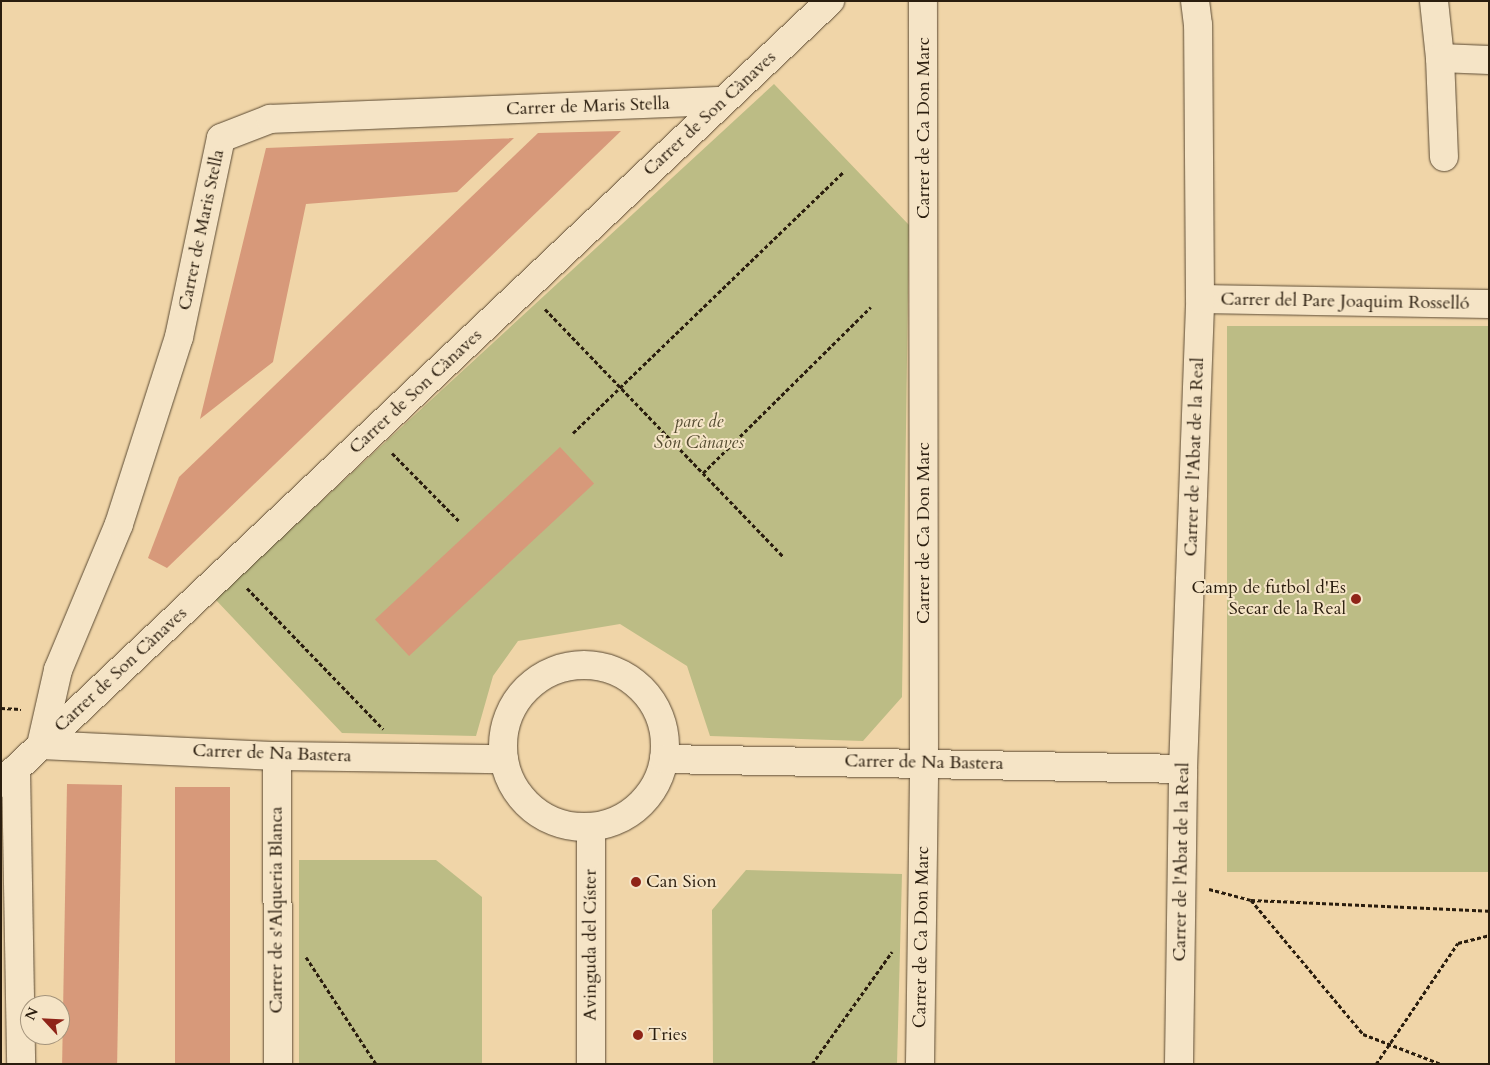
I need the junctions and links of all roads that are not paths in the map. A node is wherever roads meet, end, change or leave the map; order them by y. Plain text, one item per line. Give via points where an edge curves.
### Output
1 (830, 1) edge
2 (923, 1) edge
3 (1195, 1) edge
4 (1434, 1) edge
5 (1440, 58) junction
6 (1489, 60) edge
7 (724, 101) junction
8 (1444, 157) dead end
9 (1200, 299) junction
10 (1489, 304) edge
11 (41, 745) junction
12 (276, 756) junction
13 (504, 759) junction
14 (664, 759) junction
15 (924, 763) junction
16 (1183, 769) junction
17 (9, 776) edge
18 (591, 827) junction
19 (22, 1064) edge
20 (278, 1064) edge
21 (591, 1064) edge
22 (920, 1064) edge
23 (1179, 1064) edge

1 - 7 street, Carrer de Son Cànaves
2 - 15 street, Carrer de Ca Don Marc
3 - 9 street, Carrer de l'Abat de la Real via 1198,25
4 - 5 street
5 - 6 street
5 - 8 street
7 - 11 street, Carrer de Son Cànaves
7 - 11 street, Carrer de Maris Stella via 270,119 220,138 179,337 119,524 58,670
9 - 10 street, Carrer del Pare Joaquim Rosselló
9 - 16 street, Carrer de l'Abat de la Real
11 - 12 street, Carrer de Na Bastera
11 - 17 street, Carrer de Son Cànaves
12 - 13 street, Carrer de Na Bastera
12 - 20 street, Carrer de s'Alqueria Blanca
13 - 14 street via 504,731 514,704 531,683 556,669 584,664 612,668 636,682 648,697 664,730
13 - 18 street via 511,782 525,802 544,817 567,825
14 - 15 street, Carrer de Na Bastera
14 - 18 street via 656,784 639,805 617,820
15 - 16 street, Carrer de Na Bastera
15 - 22 street, Carrer de Ca Don Marc
16 - 23 street, Carrer de l'Abat de la Real
17 - 19 street
18 - 21 street, Avinguda del Císter

